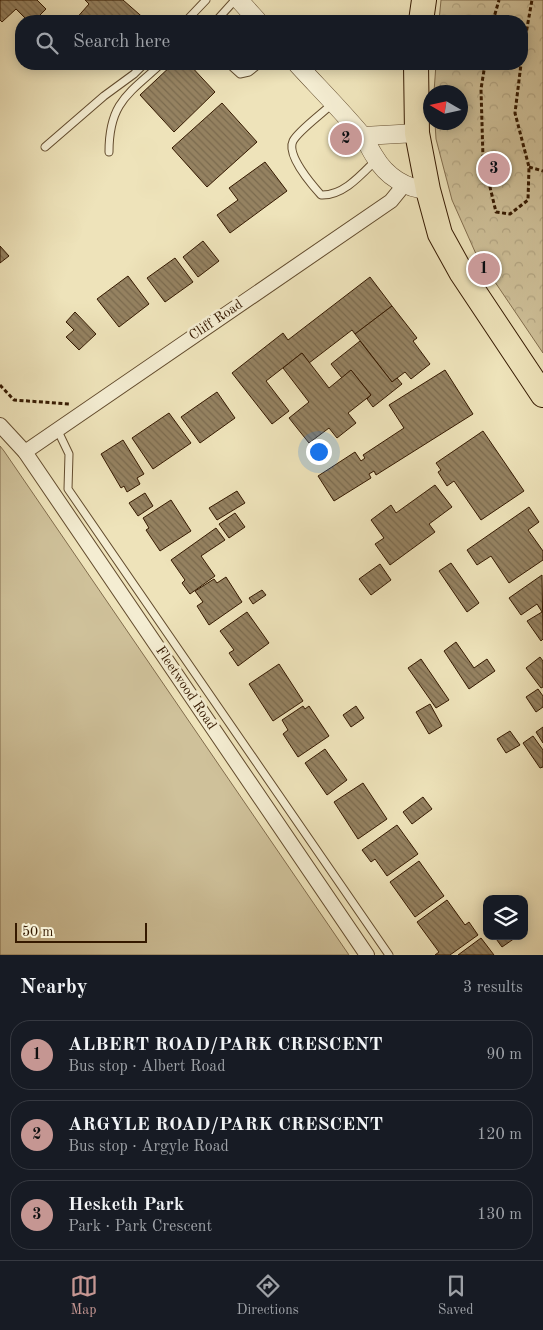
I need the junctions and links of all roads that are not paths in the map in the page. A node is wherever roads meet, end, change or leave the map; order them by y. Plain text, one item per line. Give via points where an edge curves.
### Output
1 (206, 0) edge
2 (237, 0) edge
3 (424, 0) edge
4 (192, 15) edge
5 (222, 15) edge
6 (252, 15) edge
7 (422, 15) edge
8 (138, 70) edge
9 (154, 70) edge
10 (236, 70) edge
11 (252, 70) edge
12 (302, 70) edge
13 (416, 70) edge
14 (333, 104) junction
15 (417, 134) junction
16 (363, 136) junction
17 (45, 147) dead end
18 (109, 152) dead end
19 (376, 160) junction
20 (404, 185) junction
21 (428, 190) junction
22 (543, 395) edge
23 (0, 424) edge
24 (58, 429) junction
25 (25, 452) junction
26 (367, 955) edge
27 (389, 955) edge

1 - 4 lane
2 - 5 lane
2 - 6 street
3 - 7 highway
8 - 17 lane
9 - 18 lane via 122,99 112,119
10 - 11 lane via 240,74
12 - 14 street
13 - 15 highway
14 - 16 street
14 - 19 lane via 293,140 291,147 292,155 315,189 321,195 339,192
15 - 16 street
15 - 21 highway
16 - 19 street
19 - 20 street
20 - 21 street
20 - 24 street, Cliff Road via 391,201
21 - 22 highway via 440,234 449,252
23 - 25 street, Fleetwood Road
24 - 25 street, Cliff Road
24 - 27 lane via 69,454 68,489
25 - 26 street, Fleetwood Road

